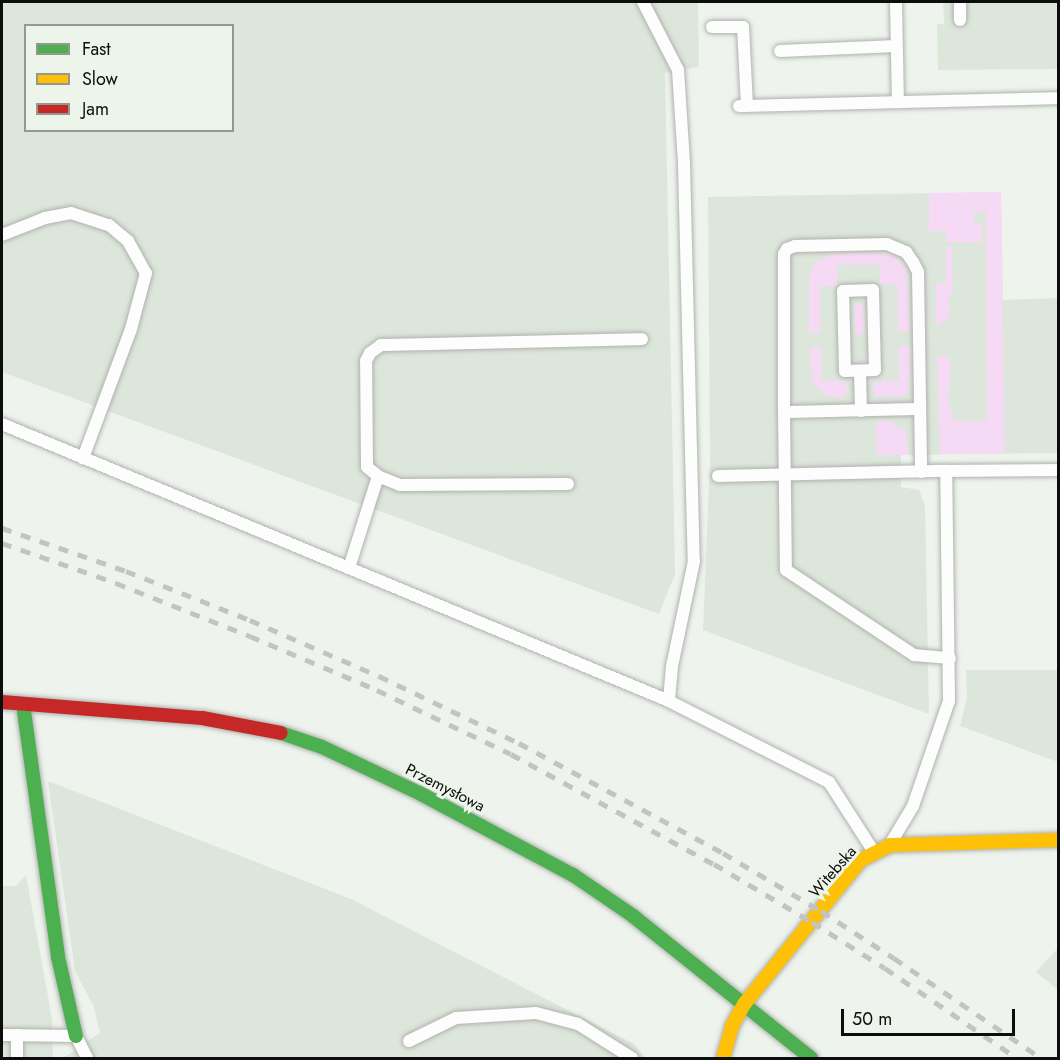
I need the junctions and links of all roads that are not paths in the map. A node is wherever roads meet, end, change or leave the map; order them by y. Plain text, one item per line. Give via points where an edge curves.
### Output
1 (643, 2) edge
2 (896, 2) edge
3 (960, 2) edge
4 (960, 20) dead end
5 (712, 27) dead end
6 (896, 46) junction
7 (780, 51) dead end
8 (1059, 98) edge
9 (898, 102) junction
10 (2, 235) edge
11 (642, 339) dead end
12 (860, 370) junction
13 (920, 409) junction
14 (861, 411) junction
15 (784, 412) junction
16 (2, 424) edge
17 (83, 458) junction
18 (1059, 470) edge
19 (946, 471) junction
20 (921, 472) junction
21 (784, 475) junction
22 (378, 476) junction
23 (718, 476) dead end
24 (568, 484) dead end
25 (349, 568) junction
26 (950, 658) junction
27 (669, 701) junction
28 (2, 702) edge
29 (23, 704) junction
30 (1059, 840) edge
31 (890, 844) junction
32 (874, 852) junction
33 (746, 1003) junction
34 (2, 1035) edge
35 (17, 1035) junction
36 (76, 1036) junction
37 (409, 1041) dead end
38 (17, 1059) edge
39 (87, 1059) edge
40 (632, 1059) edge
41 (723, 1059) edge
42 (811, 1059) edge

1 - 27 lane via 678,70 684,164 694,561 672,666
2 - 6 lane
3 - 4 lane
5 - 9 lane via 743,27 743,106
6 - 7 lane
6 - 9 lane
8 - 9 lane
10 - 17 lane via 45,218 71,213 109,225 128,241 146,273 131,329
11 - 22 lane via 375,348 366,361 367,467
12 - 12 lane via 845,371 843,291 873,290 875,370
12 - 14 lane
13 - 14 lane
13 - 15 lane via 918,272 906,252 887,244 795,246 784,254
13 - 20 lane
14 - 15 lane
15 - 21 lane
16 - 17 lane
17 - 25 lane
18 - 19 lane
19 - 20 lane
19 - 26 lane
20 - 21 lane
21 - 23 lane
21 - 26 lane via 786,570 914,655
22 - 24 lane via 400,485
22 - 25 lane
25 - 27 lane
26 - 31 lane via 949,701 944,722 913,806
27 - 32 lane via 829,782
28 - 29 street, Przemysłowa
29 - 33 street, Przemysłowa via 202,718 283,732 322,747 423,795 573,875
29 - 36 street via 58,957
30 - 31 street, Witebska
31 - 32 street, Witebska
32 - 33 street, Witebska via 861,860
33 - 41 street, Witebska via 732,1026
33 - 42 street, Przemysłowa
34 - 35 lane
35 - 36 lane
35 - 38 lane
36 - 39 lane
37 - 40 lane via 456,1018 536,1014 578,1024

